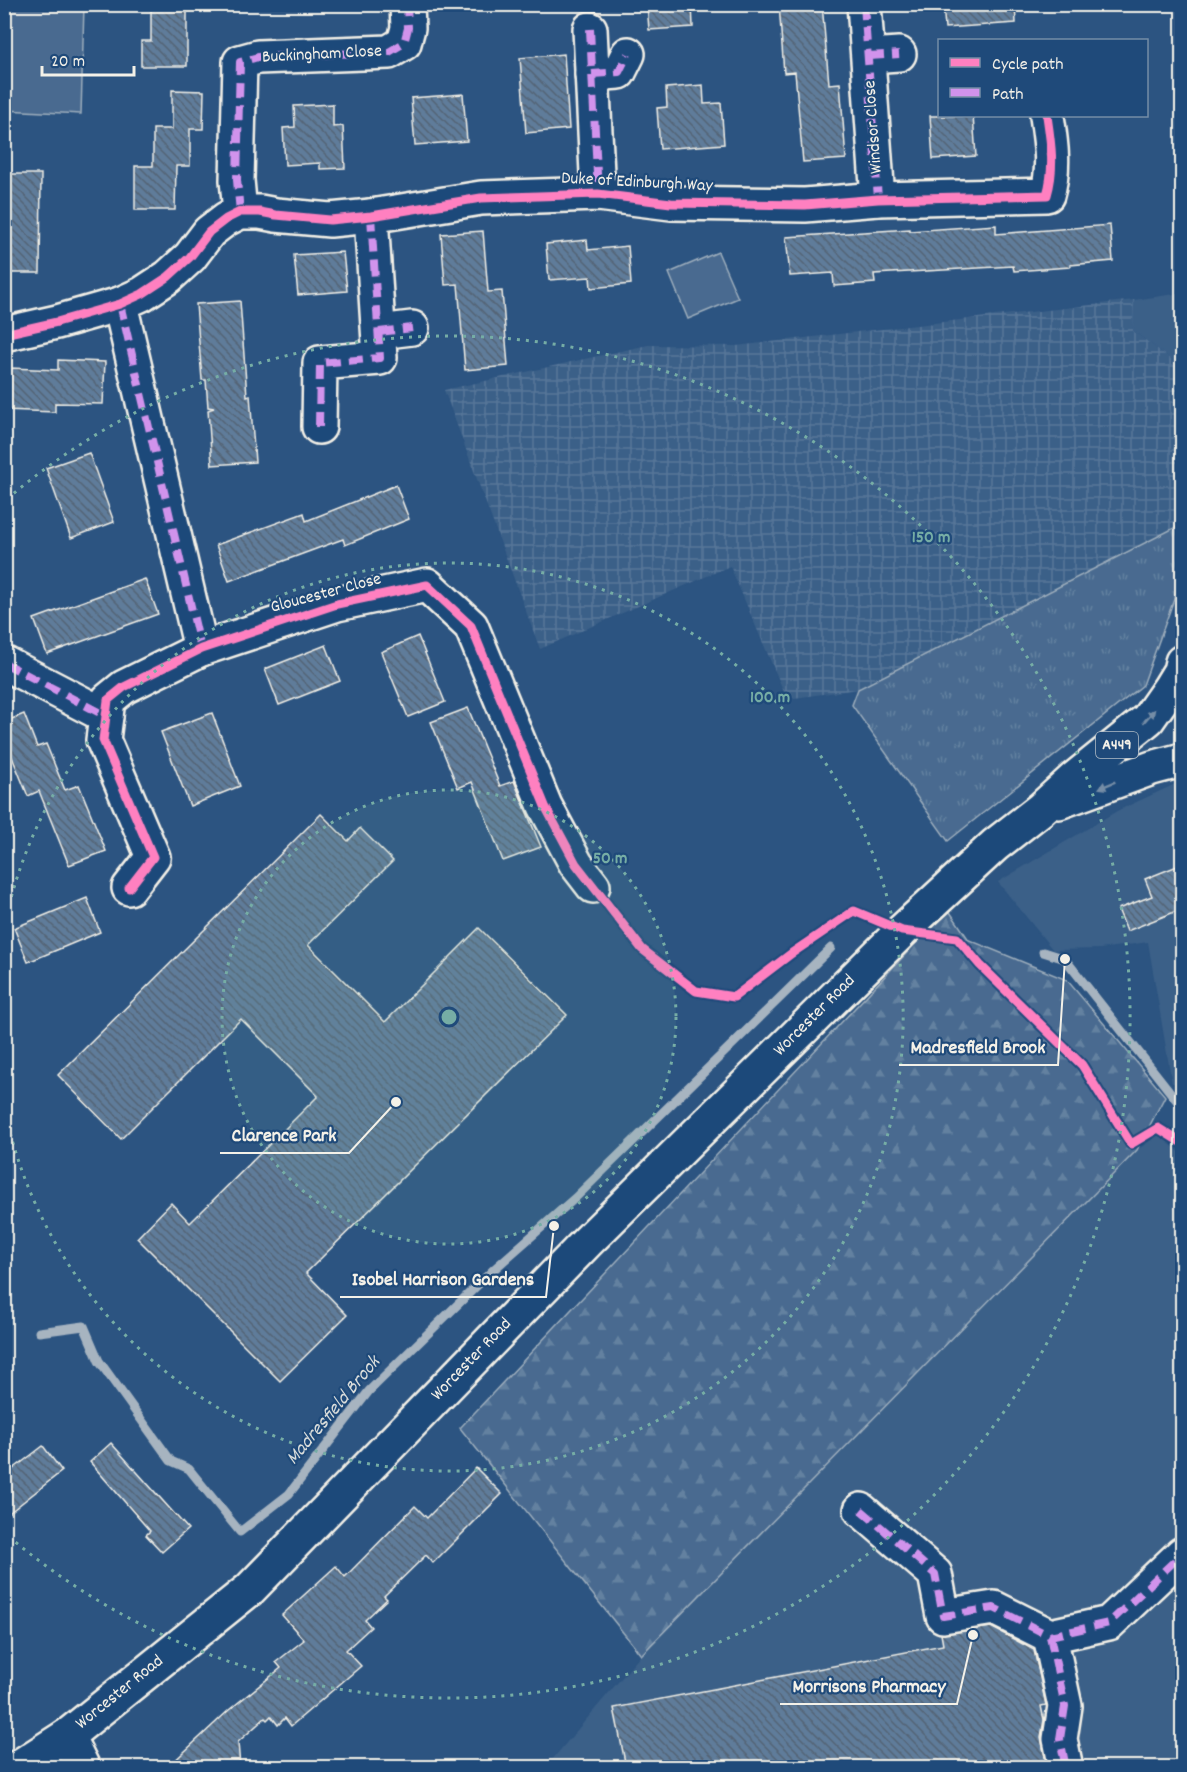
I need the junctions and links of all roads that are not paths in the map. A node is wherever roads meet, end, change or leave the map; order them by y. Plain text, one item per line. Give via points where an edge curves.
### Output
1 (407, 4) edge
2 (864, 4) edge
3 (590, 29) dead end
4 (628, 54) dead end
5 (592, 74) junction
6 (1047, 117) edge
7 (598, 194) junction
8 (878, 200) junction
9 (240, 212) junction
10 (371, 216) junction
11 (120, 304) junction
12 (411, 328) dead end
13 (379, 332) junction
14 (4, 334) edge
15 (319, 427) dead end
16 (201, 649) junction
17 (4, 663) edge
18 (1182, 678) edge
19 (106, 716) junction
20 (1182, 760) edge
21 (1041, 809) junction
22 (593, 886) dead end
23 (129, 888) dead end
24 (861, 1510) dead end
25 (1182, 1554) edge
26 (1050, 1636) junction
27 (67, 1736) junction
28 (17, 1767) edge
29 (83, 1767) edge
30 (1066, 1767) edge

1 - 9 main road, Buckingham Close via 404,43 389,52 258,57 240,62
2 - 8 main road, Windsor Close via 884,55
3 - 5 main road
4 - 5 main road via 620,72
5 - 7 main road
6 - 8 main road, Duke of Edinburgh Way via 1053,160 1047,195
7 - 8 main road, Duke of Edinburgh Way via 671,203 805,205
7 - 10 main road, Duke of Edinburgh Way via 481,198
9 - 10 main road, Duke of Edinburgh Way via 330,220
9 - 11 main road via 209,232 168,277
10 - 13 main road
11 - 14 main road
11 - 16 main road
12 - 13 main road
13 - 15 main road via 380,358 320,363
16 - 19 main road, Gloucester Close via 124,687 108,700
16 - 22 main road, Gloucester Close via 337,604 427,585 471,626 544,806 576,864
17 - 19 main road
21 -> 18 main road, A449 via 1148,719
19 - 23 main road, Gloucester Close via 103,740 153,857
20 -> 21 main road, A449
21 - 27 main road, Worcester Road / A449 via 995,845 902,931 555,1274 250,1589
24 - 26 main road via 935,1575 943,1616 994,1608
25 - 26 main road via 1109,1623
26 - 30 main road via 1065,1706 1060,1739
27 - 28 main road, Worcester Road / A449
27 - 29 main road

